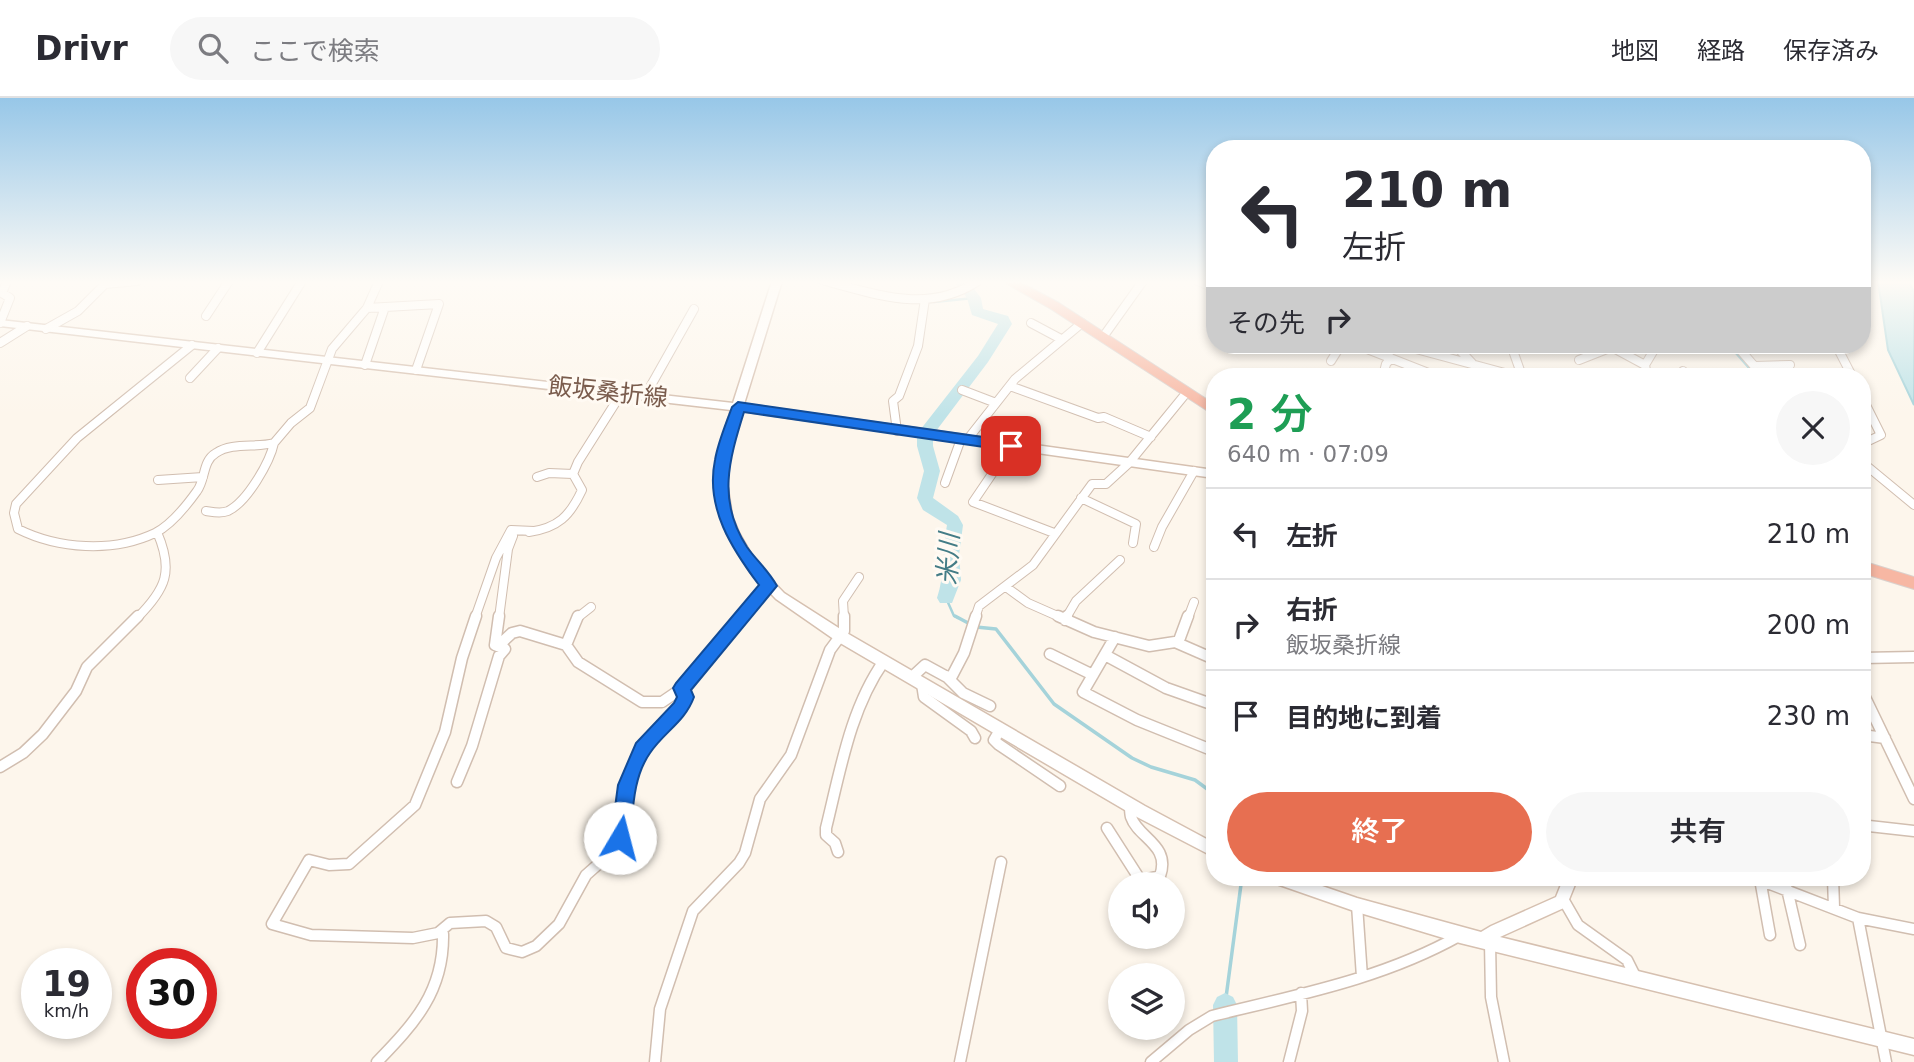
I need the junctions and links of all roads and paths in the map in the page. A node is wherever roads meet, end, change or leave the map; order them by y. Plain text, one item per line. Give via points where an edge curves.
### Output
1 (20, 326) edge
2 (51, 326) edge
3 (274, 326) edge
4 (352, 326) edge
5 (378, 326) edge
6 (431, 326) edge
7 (684, 326) edge
8 (763, 326) edge
9 (921, 326) edge
10 (1037, 326) edge
11 (1078, 326) edge
12 (1086, 326) edge
13 (1111, 326) edge
14 (27, 327) junction
15 (46, 329) junction
16 (1103, 337) junction
17 (1061, 339) junction
18 (0, 344) edge
19 (192, 345) junction
20 (218, 348) junction
21 (257, 353) junction
22 (1335, 354) edge
23 (1381, 354) edge
24 (1430, 354) edge
25 (1464, 354) edge
26 (1592, 354) edge
27 (1625, 354) edge
28 (1652, 354) edge
29 (1744, 354) edge
30 (1391, 358) junction
31 (327, 360) junction
32 (1579, 360) dead end
33 (1331, 361) dead end
34 (1472, 363) junction
35 (365, 365) junction
36 (1645, 365) junction
37 (1790, 365) dead end
38 (1754, 366) joint
39 (1385, 368) edge
40 (1416, 368) edge
41 (1489, 368) edge
42 (1646, 368) edge
43 (416, 370) junction
44 (190, 378) dead end
45 (1010, 386) junction
46 (962, 390) dead end
47 (1187, 392) junction
48 (621, 394) junction
49 (645, 396) junction
50 (996, 403) junction
51 (1206, 405) edge
52 (738, 407) junction
53 (1871, 415) edge
54 (897, 431) junction
55 (1151, 437) junction
56 (964, 440) junction
57 (1871, 441) edge
58 (274, 443) junction
59 (1011, 446) junction
60 (1131, 462) junction
61 (1871, 469) edge
62 (1194, 471) junction
63 (1206, 473) edge
64 (573, 474) junction
65 (203, 477) junction
66 (537, 477) dead end
67 (159, 480) dead end
68 (945, 483) dead end
69 (1081, 498) junction
70 (1914, 505) edge
71 (206, 511) dead end
72 (534, 531) junction
73 (157, 532) junction
74 (1054, 533) junction
75 (1133, 543) dead end
76 (1154, 547) dead end
77 (1120, 560) dead end
78 (1871, 570) edge
79 (859, 577) dead end
80 (1913, 585) edge
81 (769, 586) junction
82 (1006, 587) junction
83 (1194, 602) dead end
84 (591, 607) dead end
85 (1065, 620) junction
86 (840, 636) junction
87 (1115, 637) junction
88 (1178, 643) junction
89 (566, 645) junction
90 (498, 646) junction
91 (1050, 654) dead end
92 (1105, 655) junction
93 (1206, 655) edge
94 (1914, 657) edge
95 (1871, 658) edge
96 (884, 661) junction
97 (1093, 675) junction
98 (947, 677) junction
99 (917, 680) junction
100 (682, 688) junction
101 (1206, 702) edge
102 (990, 706) dead end
103 (1871, 709) edge
104 (1000, 730) junction
105 (1871, 736) edge
106 (975, 738) dead end
107 (1885, 738) junction
108 (1206, 748) edge
109 (0, 766) edge
110 (457, 782) dead end
111 (1060, 786) dead end
112 (1914, 798) edge
113 (1130, 805) junction
114 (1107, 828) dead end
115 (1871, 829) edge
116 (1914, 831) edge
117 (1206, 846) edge
118 (838, 852) dead end
119 (1001, 862) dead end
120 (1309, 886) edge
121 (1568, 886) edge
122 (1758, 886) edge
123 (1779, 886) edge
124 (1833, 886) edge
125 (1787, 889) junction
126 (1563, 899) junction
127 (1357, 905) junction
128 (1834, 908) junction
129 (1858, 918) junction
130 (1914, 929) edge
131 (438, 933) junction
132 (1461, 935) junction
133 (1770, 935) dead end
134 (1486, 941) junction
135 (1800, 944) dead end
136 (1362, 977) junction
137 (1637, 979) junction
138 (1301, 993) junction
139 (1882, 1040) junction
140 (1914, 1047) edge
141 (377, 1062) edge
142 (655, 1062) edge
143 (960, 1062) edge
144 (1151, 1062) edge
145 (1289, 1062) edge
146 (1504, 1062) edge
147 (1886, 1062) edge

1 - 14 main road, 飯坂桑折線
2 - 15 street
3 - 21 street
4 - 31 street
5 - 35 street
6 - 43 street
7 - 49 street
8 - 52 main road
9 - 54 street via 918,346 893,401
10 - 17 street
11 - 17 street
12 - 16 highway
13 - 16 street
14 - 15 main road, 飯坂桑折線
14 - 18 street
15 - 19 main road, 飯坂桑折線
16 - 47 highway
17 - 45 street
19 - 20 main road, 飯坂桑折線
19 - 73 street via 77,438 23,495 14,513 18,528 29,536 60,543 91,545
20 - 21 main road, 飯坂桑折線
20 - 44 street
21 - 31 main road, 飯坂桑折線
22 - 33 street
23 - 30 street
24 - 34 street
25 - 34 street
26 - 32 street
27 - 36 street
28 - 36 street
29 - 38 street
30 - 39 street
30 - 40 street
31 - 35 main road, 飯坂桑折線
31 - 58 street via 310,408
34 - 41 street
35 - 43 main road, 飯坂桑折線
36 - 42 street
37 - 38 street
43 - 48 main road, 飯坂桑折線
45 - 50 street
45 - 55 street
46 - 50 street
47 - 51 highway
47 - 55 street
48 - 49 main road, 飯坂桑折線
48 - 64 street
49 - 52 main road, 飯坂桑折線
50 - 56 street
52 - 54 main road, 飯坂桑折線
52 - 81 main road via 722,461 721,498 742,551
53 - 57 street via 1881,435
54 - 56 main road, 飯坂桑折線
55 - 60 street
56 - 59 main road, 飯坂桑折線
56 - 68 street via 954,452
58 - 65 street via 217,452 205,466
58 - 71 street via 258,476 232,507 226,512
59 - 60 main road, 飯坂桑折線
59 - 74 street via 973,502
60 - 62 main road, 飯坂桑折線
60 - 69 street via 1107,484 1092,484
61 - 70 street
62 - 63 main road, 飯坂桑折線
62 - 76 street
64 - 66 street via 549,472
64 - 72 street via 582,490 563,522
65 - 67 street
65 - 73 street via 197,490
69 - 74 street
69 - 75 street via 1136,524
72 - 90 street via 513,535 509,543
72 - 131 street via 512,530 495,558 462,658 445,732 415,805 349,863 309,860 272,924 329,936 413,938
73 - 109 street via 169,563 154,601 92,662 76,691 35,743
74 - 82 street via 1033,565
77 - 85 street via 1076,601
78 - 80 highway
79 - 86 street via 843,601 845,626
81 - 86 main road
81 - 100 street
82 - 85 street
82 - 98 street via 979,606 956,671
83 - 88 street
84 - 89 street via 576,620
85 - 87 street
86 - 96 main road
86 - 142 street via 791,755 760,799 739,863 693,911 660,1009
87 - 88 street via 1149,646
87 - 92 street
88 - 93 street
89 - 90 street via 520,631
89 - 100 street via 578,662 642,702 662,702
90 - 110 street via 505,649
91 - 97 street
92 - 97 street
92 - 101 street via 1166,688
94 - 95 street
96 - 99 main road
96 - 118 street via 872,678 845,751 826,828
97 - 108 street via 1083,692
98 - 99 street via 925,665
98 - 102 street via 963,693
99 - 104 main road
99 - 106 street via 925,697
100 - 131 street via 682,708 637,758 627,785 620,838 612,852 586,875 549,936 516,952 506,948 496,927 486,921 450,923
103 - 107 street
104 - 111 street via 994,740 998,744
104 - 113 main road
105 - 107 street
107 - 112 street
113 - 114 street via 1130,818 1156,844 1163,868 1160,876 1139,878
113 - 117 main road
115 - 116 street
119 - 143 street
120 - 127 street
121 - 126 main road
122 - 133 street
123 - 125 street
124 - 128 street
125 - 128 street
125 - 135 street
126 - 134 main road via 1496,931
126 - 137 street via 1578,925 1627,960
127 - 132 street
127 - 136 street
128 - 129 street
129 - 130 street
129 - 139 street
131 - 141 street via 443,934 444,943 434,991 416,1020
132 - 134 street
132 - 136 street via 1436,951
134 - 137 street
134 - 146 street
136 - 138 street
137 - 139 street
138 - 144 street via 1212,1016
138 - 145 street via 1302,1011
139 - 140 street
139 - 147 street

